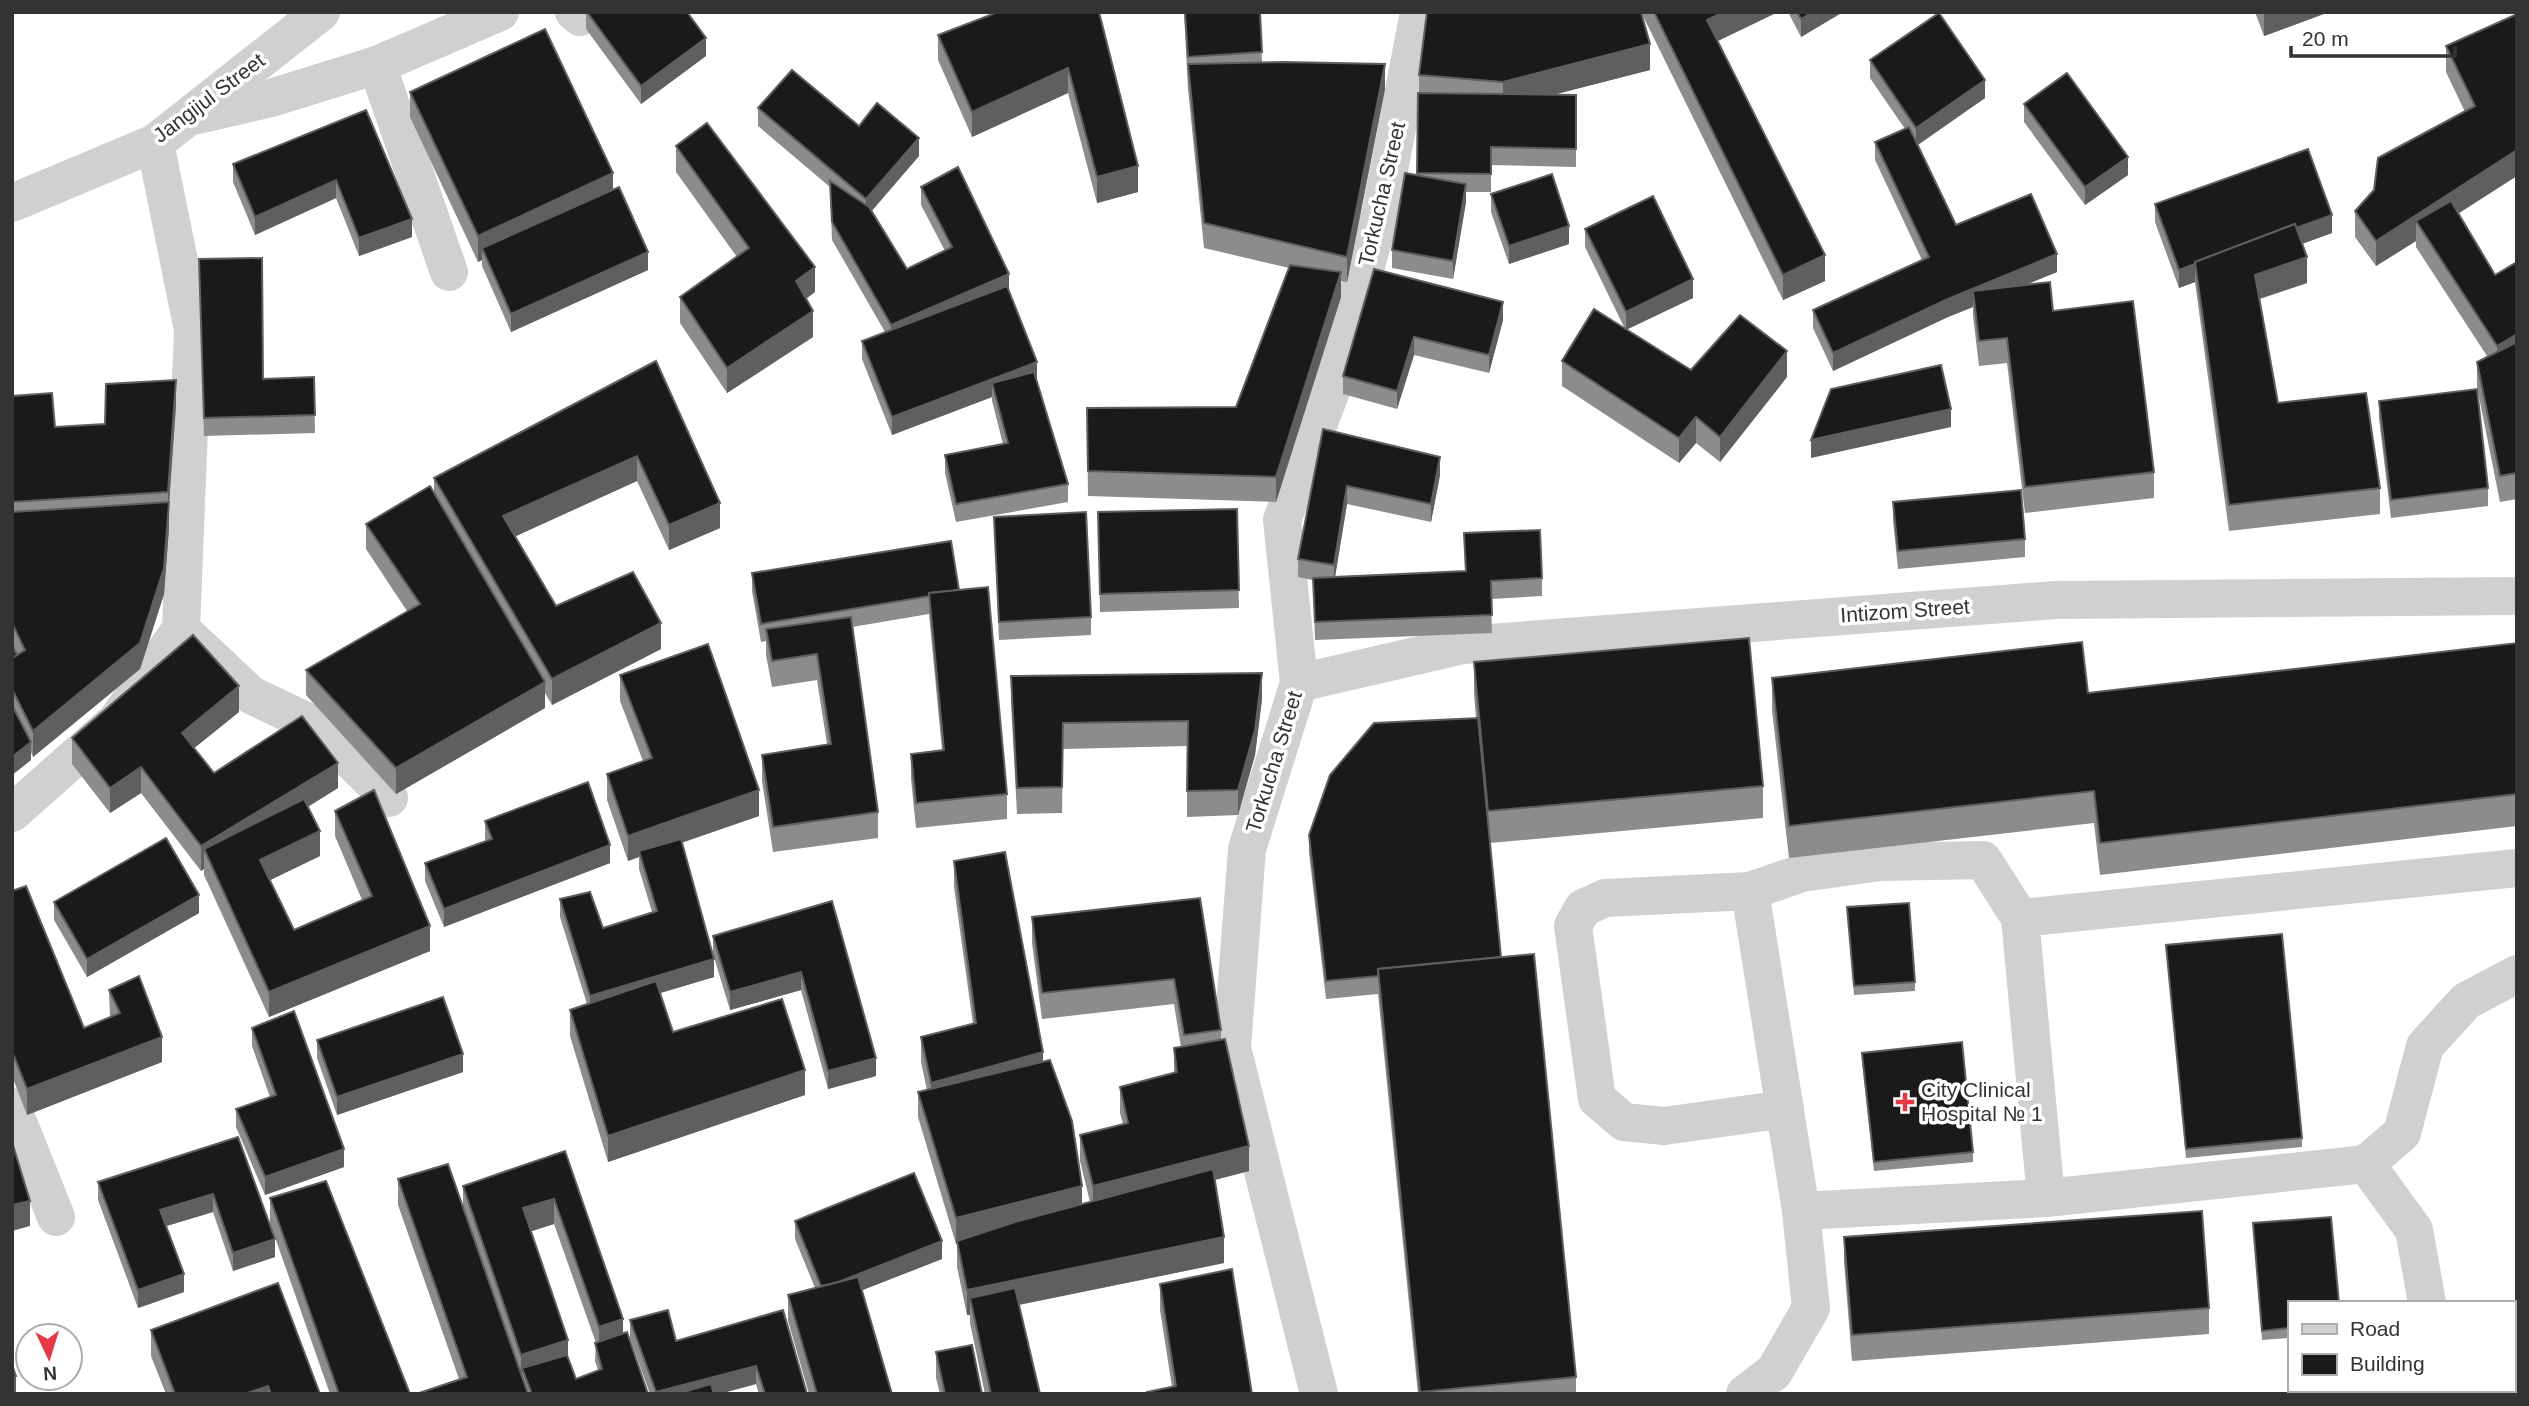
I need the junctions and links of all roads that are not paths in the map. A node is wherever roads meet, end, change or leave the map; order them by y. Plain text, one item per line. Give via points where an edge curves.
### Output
1 (321, 12) edge
2 (500, 12) edge
3 (1419, 12) edge
4 (377, 65) junction
5 (185, 118) junction
6 (155, 142) junction
7 (12, 202) edge
8 (449, 272) dead end
9 (2517, 596) edge
10 (181, 629) junction
11 (1299, 683) junction
12 (389, 798) edge
13 (12, 813) edge
14 (2517, 868) edge
15 (1751, 891) junction
16 (2020, 918) junction
17 (2517, 974) edge
18 (12, 1107) edge
19 (1785, 1109) junction
20 (2365, 1164) junction
21 (2046, 1198) junction
22 (1801, 1211) junction
23 (56, 1217) dead end
24 (2427, 1301) edge
25 (1319, 1394) edge
26 (1745, 1394) edge

1 - 5 street, Jangijul Street
2 - 4 street
3 - 11 street, Torkucha Street via 1381,212 1331,391 1282,520
4 - 5 street via 271,98
4 - 8 street
5 - 6 street, Jangijul Street
6 - 7 street, Jangijul Street
6 - 10 street via 193,330
9 - 11 street, Intizom Street via 2055,600 1463,645
10 - 12 street via 251,695 316,726
10 - 13 street via 117,720
11 - 25 street, Torkucha Street via 1247,849 1232,1048
14 - 16 street
15 - 16 street via 1802,873 1880,862 1983,860
15 - 19 street
15 - 19 street via 1605,898 1583,908 1573,926 1597,1099 1624,1122 1664,1126
16 - 21 street
17 - 20 street via 2466,1001 2426,1046 2402,1133
18 - 23 street
19 - 22 street
20 - 21 street
20 - 24 street via 2414,1230
21 - 22 street
22 - 26 street via 1811,1308 1774,1372

